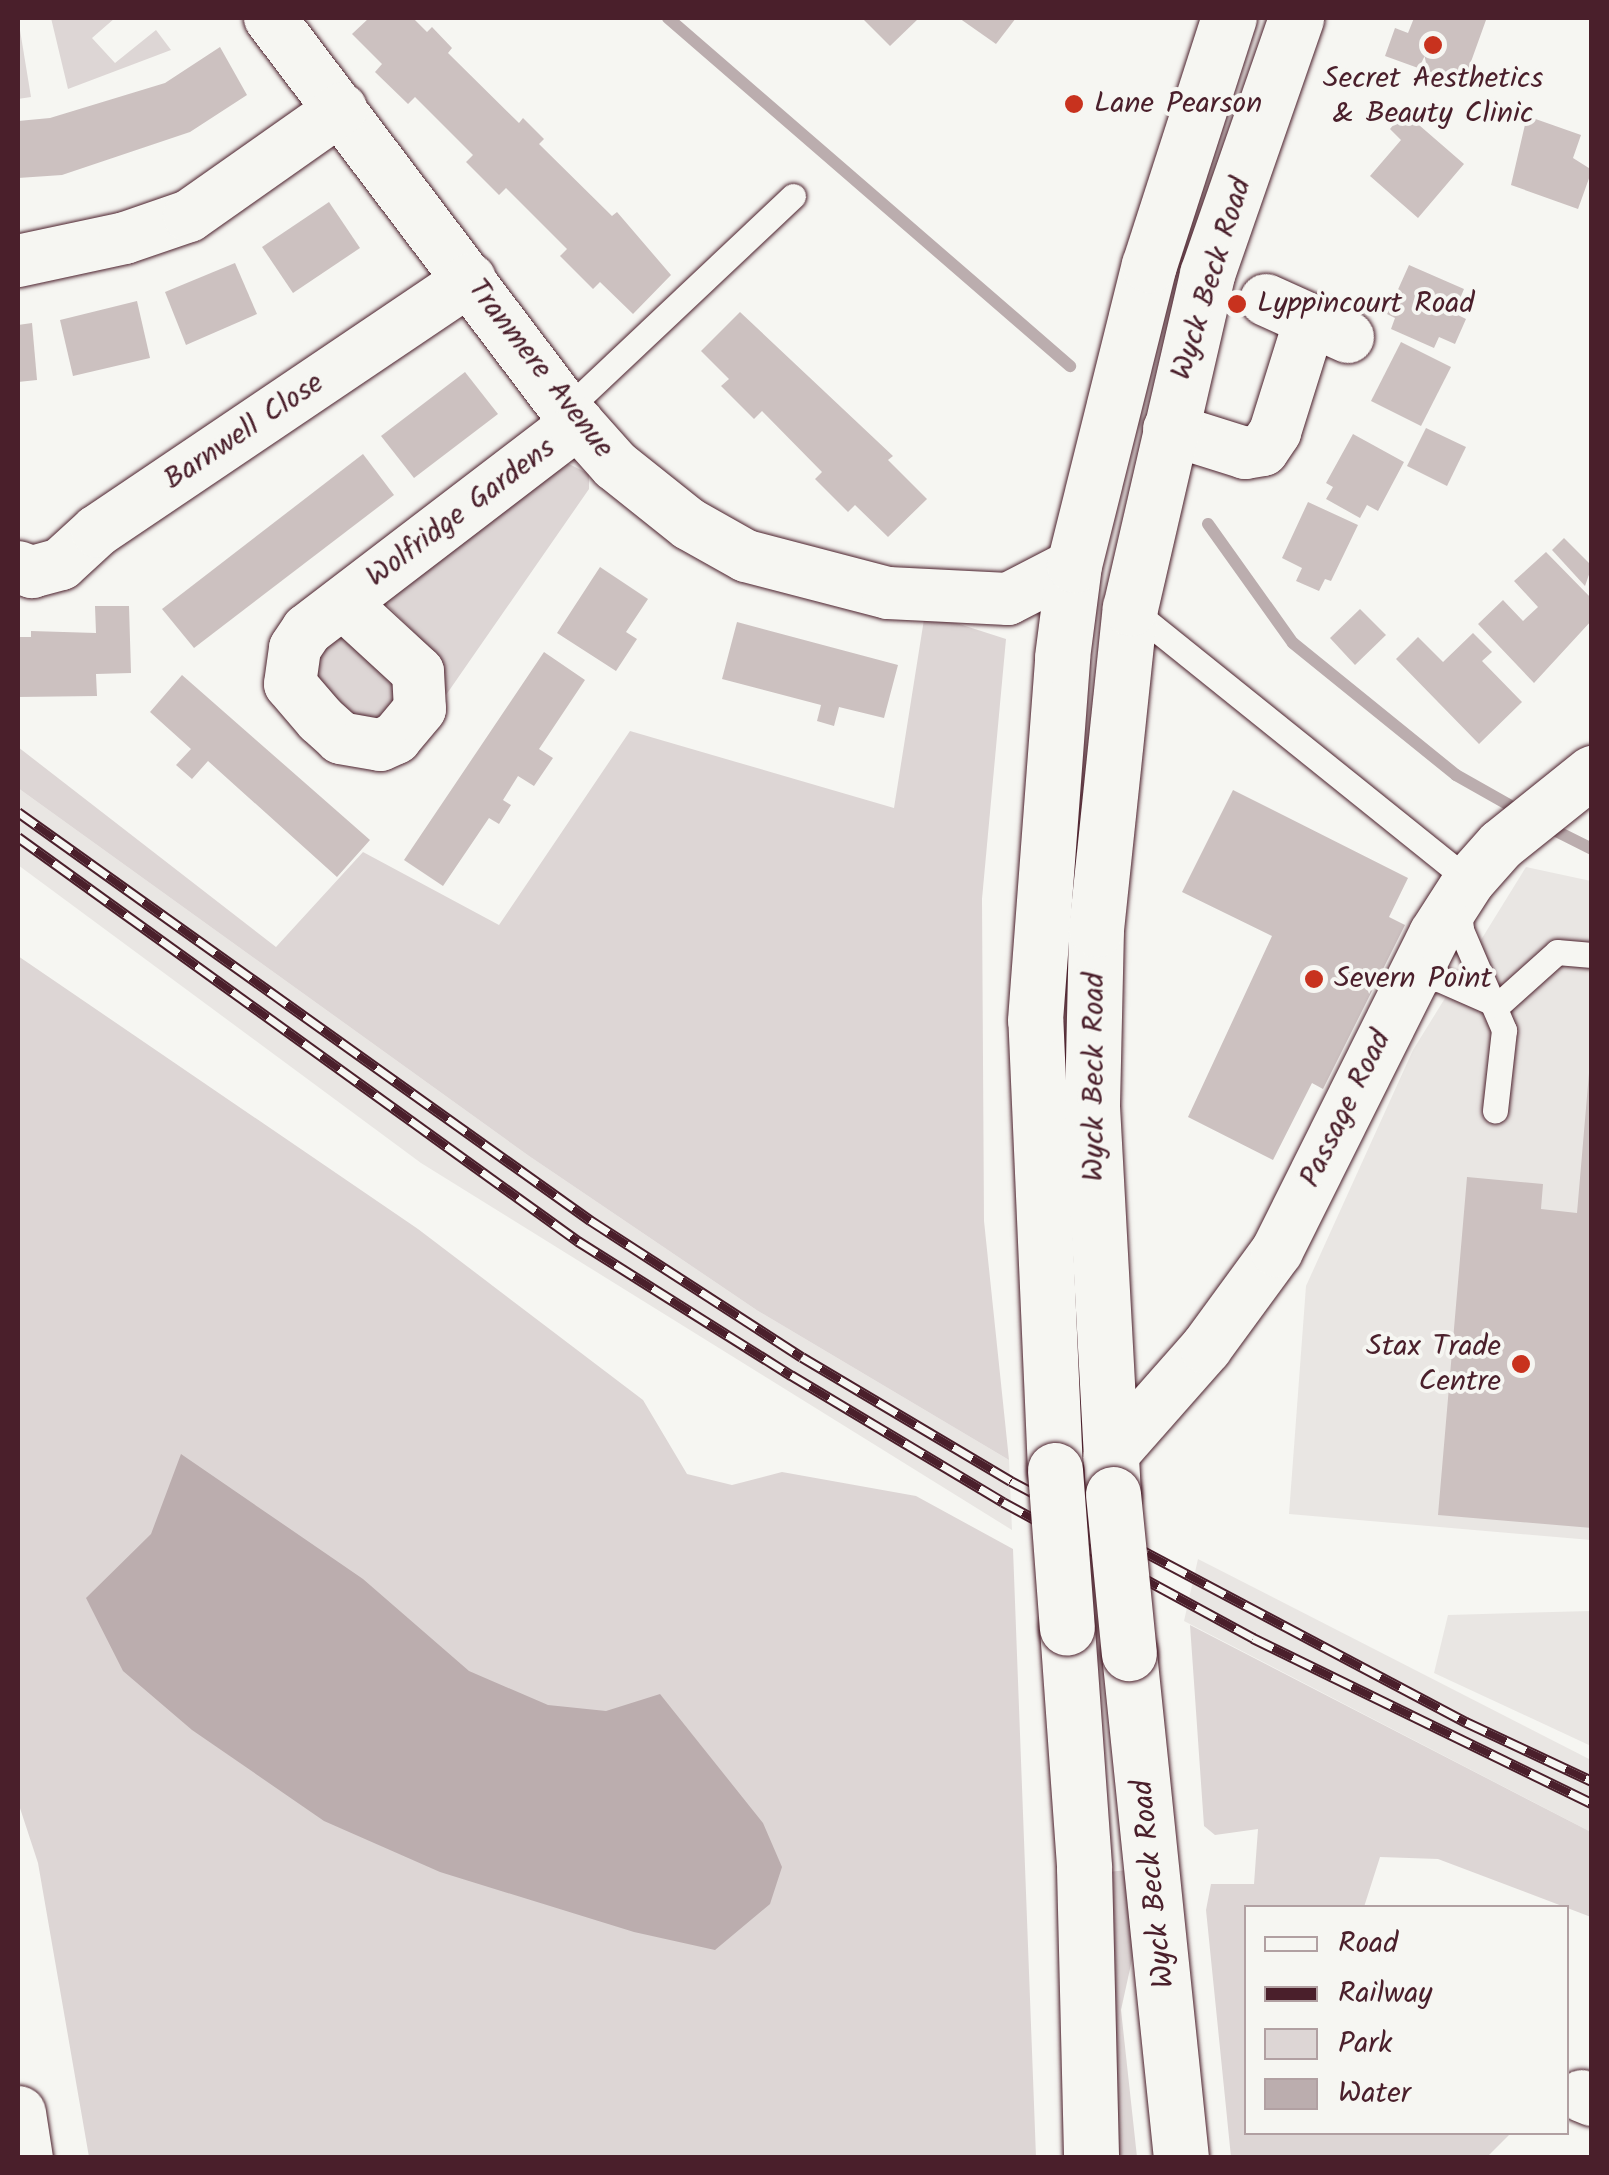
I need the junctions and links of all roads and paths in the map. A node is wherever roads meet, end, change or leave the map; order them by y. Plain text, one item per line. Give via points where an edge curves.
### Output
1 (270, 18) edge
2 (1229, 18) edge
3 (1296, 18) edge
4 (341, 109) junction
5 (793, 196) dead end
6 (18, 261) edge
7 (470, 279) junction
8 (1308, 319) dead end
9 (572, 416) junction
10 (1169, 429) junction
11 (1074, 566) junction
12 (18, 567) edge
13 (343, 603) dead end
14 (1130, 608) junction
15 (1592, 772) edge
16 (1463, 890) junction
17 (1592, 955) edge
18 (1411, 980) junction
19 (1498, 1005) junction
20 (1495, 1110) dead end
21 (1111, 1476) junction
22 (18, 2113) edge
23 (24, 2158) edge
24 (1091, 2158) edge
25 (1182, 2158) edge

1 - 4 street, Tranmere Avenue
2 - 11 main road, Wyck Beck Road via 1149,265
3 - 10 main road, Wyck Beck Road via 1207,274
4 - 6 street via 189,216
4 - 7 street, Tranmere Avenue
5 - 9 lane
7 - 9 street, Tranmere Avenue
7 - 12 street, Barnwell Close via 97,531 61,564 32,572
8 - 10 street via 1275,432 1262,450 1245,453
9 - 11 street, Tranmere Avenue via 643,490 746,556 888,593 971,598 1018,595
9 - 13 street, Wolfridge Gardens
10 - 14 main road, Wyck Beck Road
11 - 24 main road, Wyck Beck Road, bridge via 1035,1020 1055,1470 1084,1868
14 - 16 lane
14 - 21 main road, Wyck Beck Road via 1095,949 1092,1105
15 - 16 street, Passage Road via 1502,845
16 - 18 street, Passage Road
16 - 19 lane via 1461,930
17 - 19 lane via 1557,952
18 - 19 lane via 1439,980
18 - 21 street, Passage Road via 1370,1028 1277,1251
19 - 20 lane via 1504,1030
21 - 25 main road, Wyck Beck Road, bridge
22 - 23 main road

